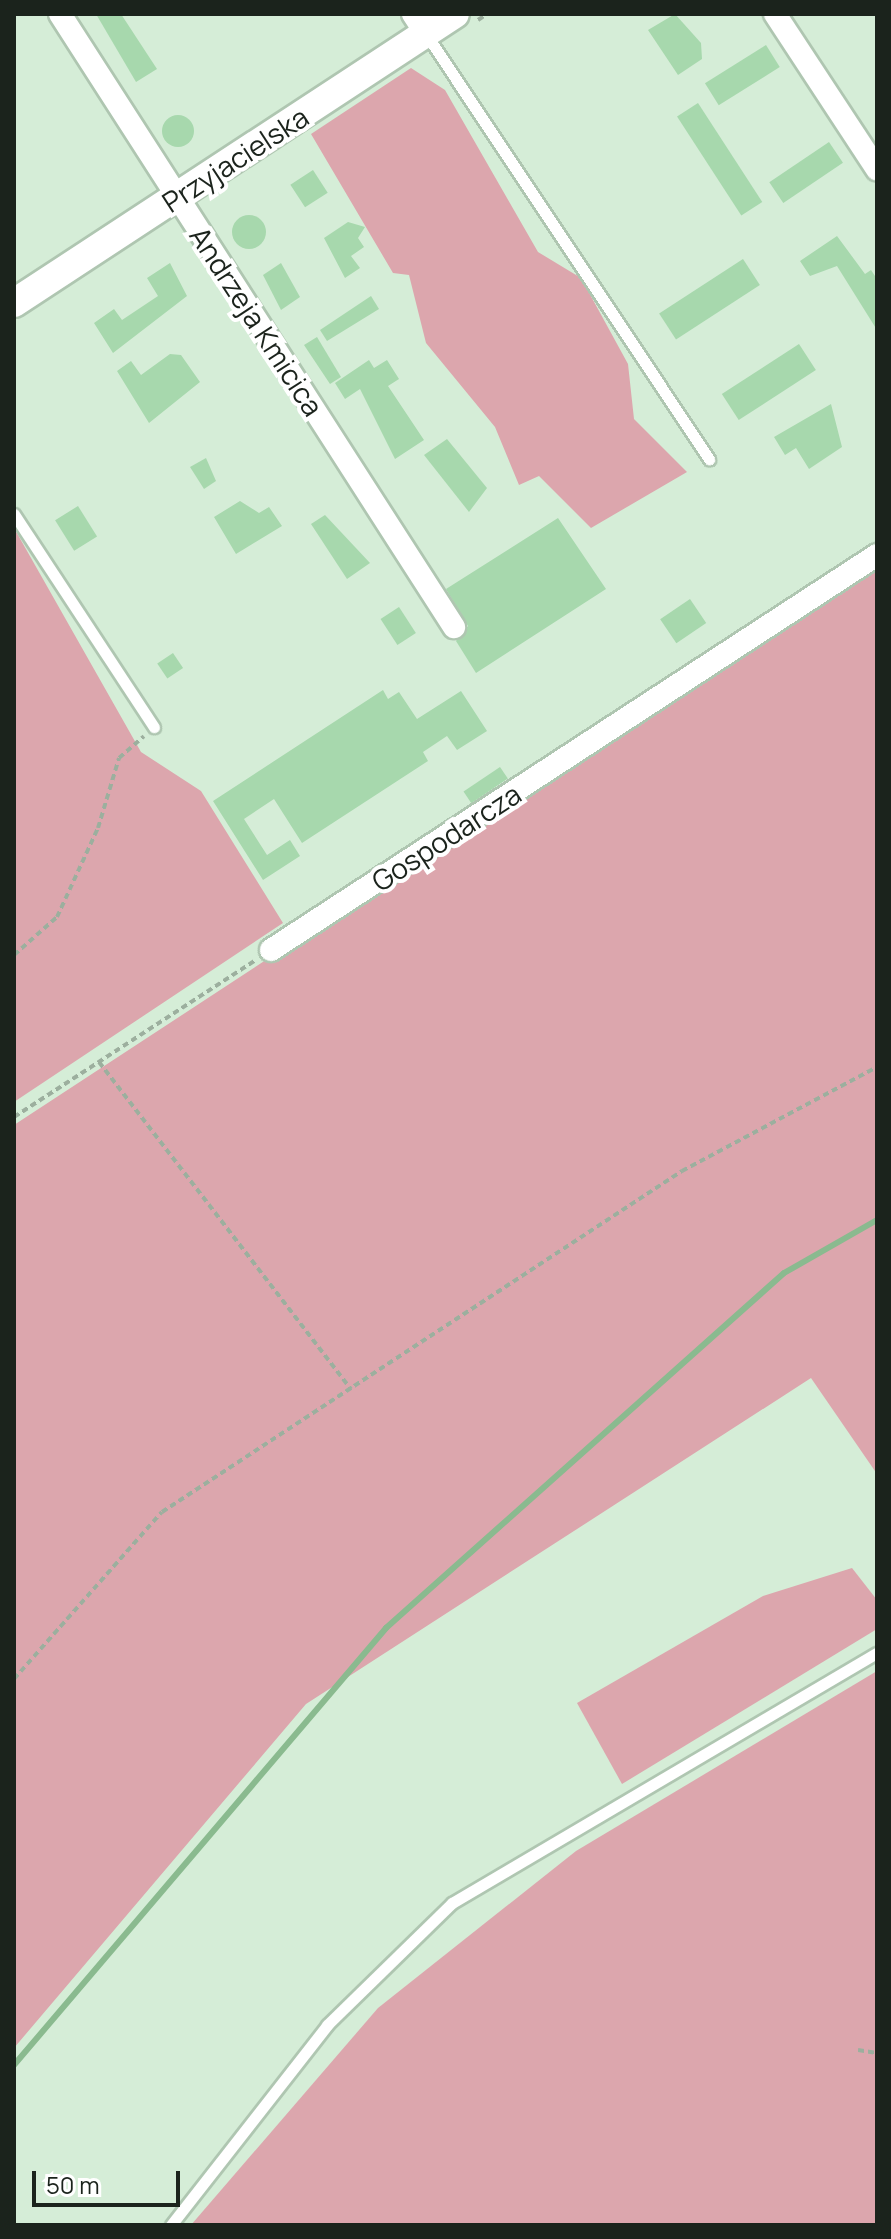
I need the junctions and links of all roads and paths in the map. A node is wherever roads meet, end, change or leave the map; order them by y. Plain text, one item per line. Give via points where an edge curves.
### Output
1 (60, 14) edge
2 (455, 14) edge
3 (776, 14) edge
4 (419, 24) edge
5 (877, 169) edge
6 (176, 197) junction
7 (14, 303) edge
8 (709, 459) dead end
9 (14, 514) edge
10 (877, 555) edge
11 (454, 627) dead end
12 (154, 727) joint
13 (271, 950) joint
14 (14, 955) edge
15 (99, 1062) junction
16 (877, 1067) edge
17 (14, 1117) edge
18 (351, 1389) junction
19 (877, 1653) edge
20 (14, 1679) edge
21 (858, 2050) dead end
22 (877, 2053) edge
23 (171, 2225) edge

1 - 6 street, Andrzeja Kmicica
2 - 4 street, Przyjacielska
3 - 5 street
4 - 6 street, Przyjacielska
4 - 8 lane
6 - 7 street, Przyjacielska
6 - 11 street, Andrzeja Kmicica
9 - 12 lane
10 - 13 street, Gospodarcza
12 - 14 path via 119,758 98,828 57,917
13 - 15 path
15 - 17 path
15 - 18 path
16 - 18 path via 682,1171
18 - 20 path via 162,1512
19 - 23 lane via 452,1903 327,2025
21 - 22 path

